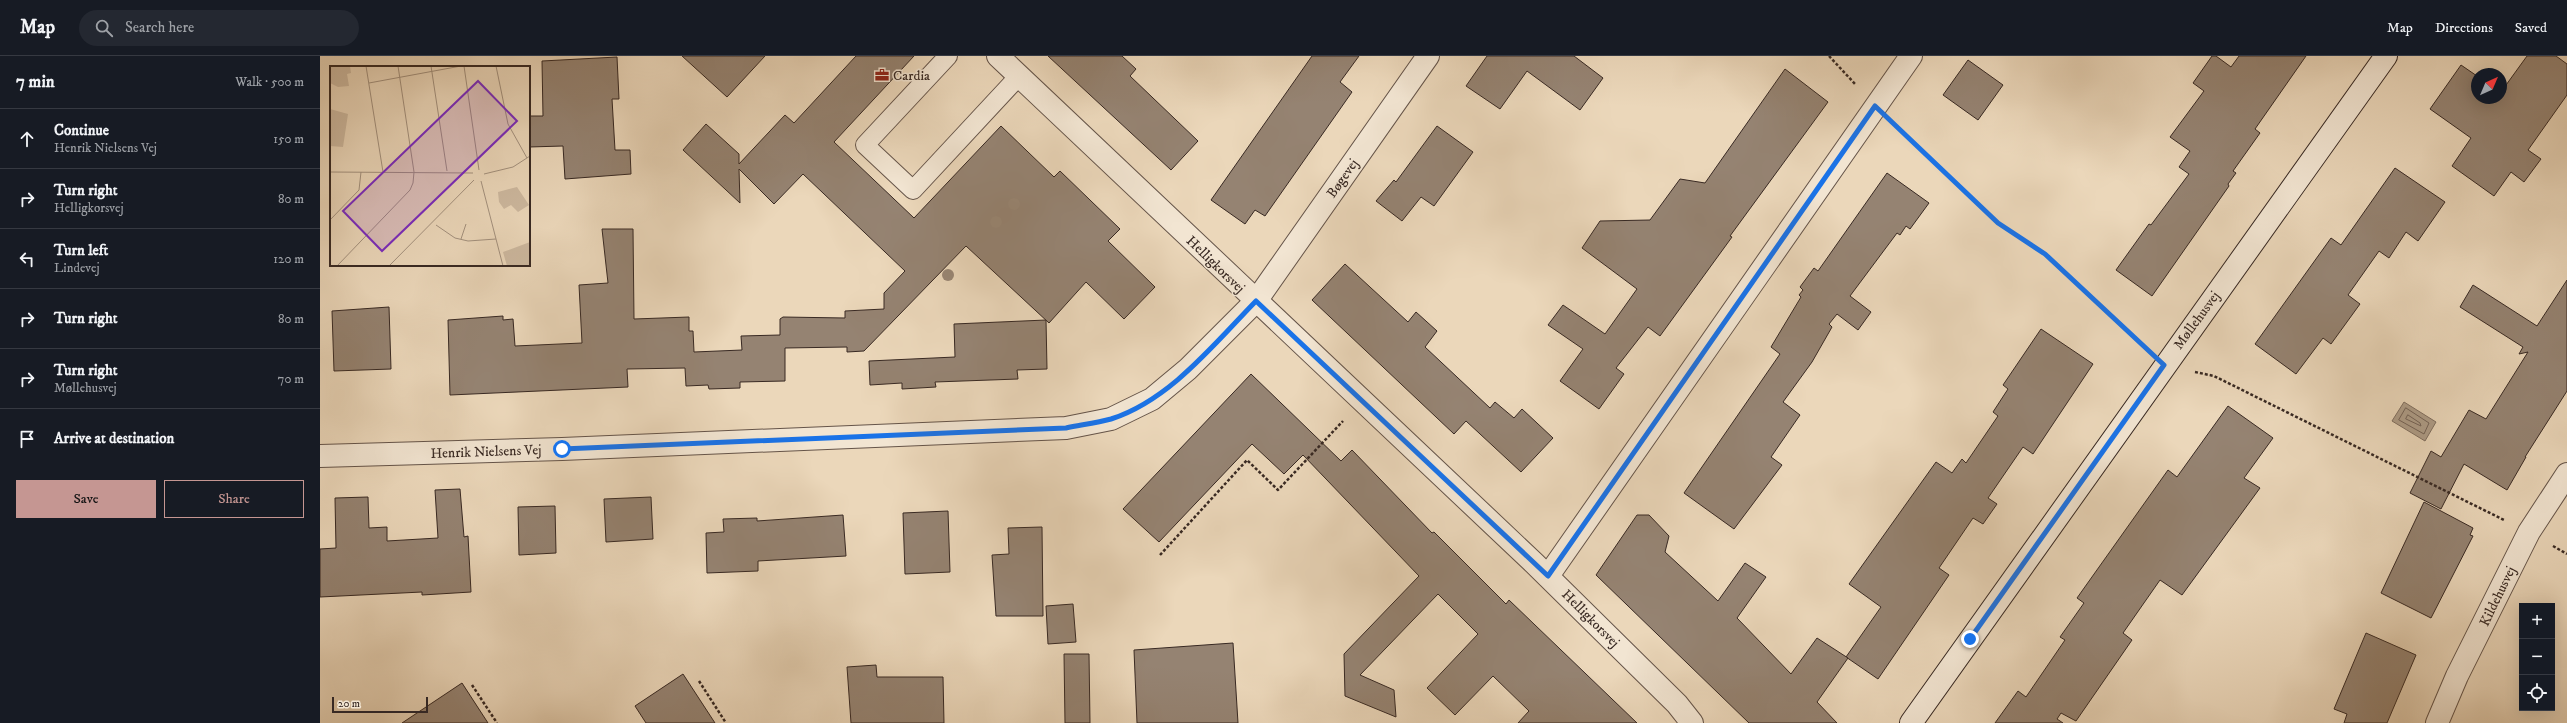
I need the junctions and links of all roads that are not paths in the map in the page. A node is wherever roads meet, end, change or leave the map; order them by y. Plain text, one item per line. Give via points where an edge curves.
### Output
1 (948, 56) edge
2 (998, 56) edge
3 (1428, 56) edge
4 (1911, 56) edge
5 (2386, 56) edge
6 (1019, 76) junction
7 (1256, 301) junction
8 (320, 456) edge
9 (2567, 474) edge
10 (1548, 576) junction
11 (1692, 723) edge
12 (1911, 723) edge
13 (2437, 723) edge

1 - 6 lane via 865,145 913,190
2 - 6 street, Helligkorsvej
3 - 7 street, Bøgevej
4 - 10 street
5 - 12 street, Møllehusvej
6 - 7 street, Helligkorsvej
7 - 8 street, Henrik Nielsens Vej via 1188,369 1152,399 1111,419 1066,428 562,449
7 - 10 street, Helligkorsvej
9 - 13 street, Kildehusvej via 2529,532 2457,676
10 - 11 street, Helligkorsvej via 1677,704

